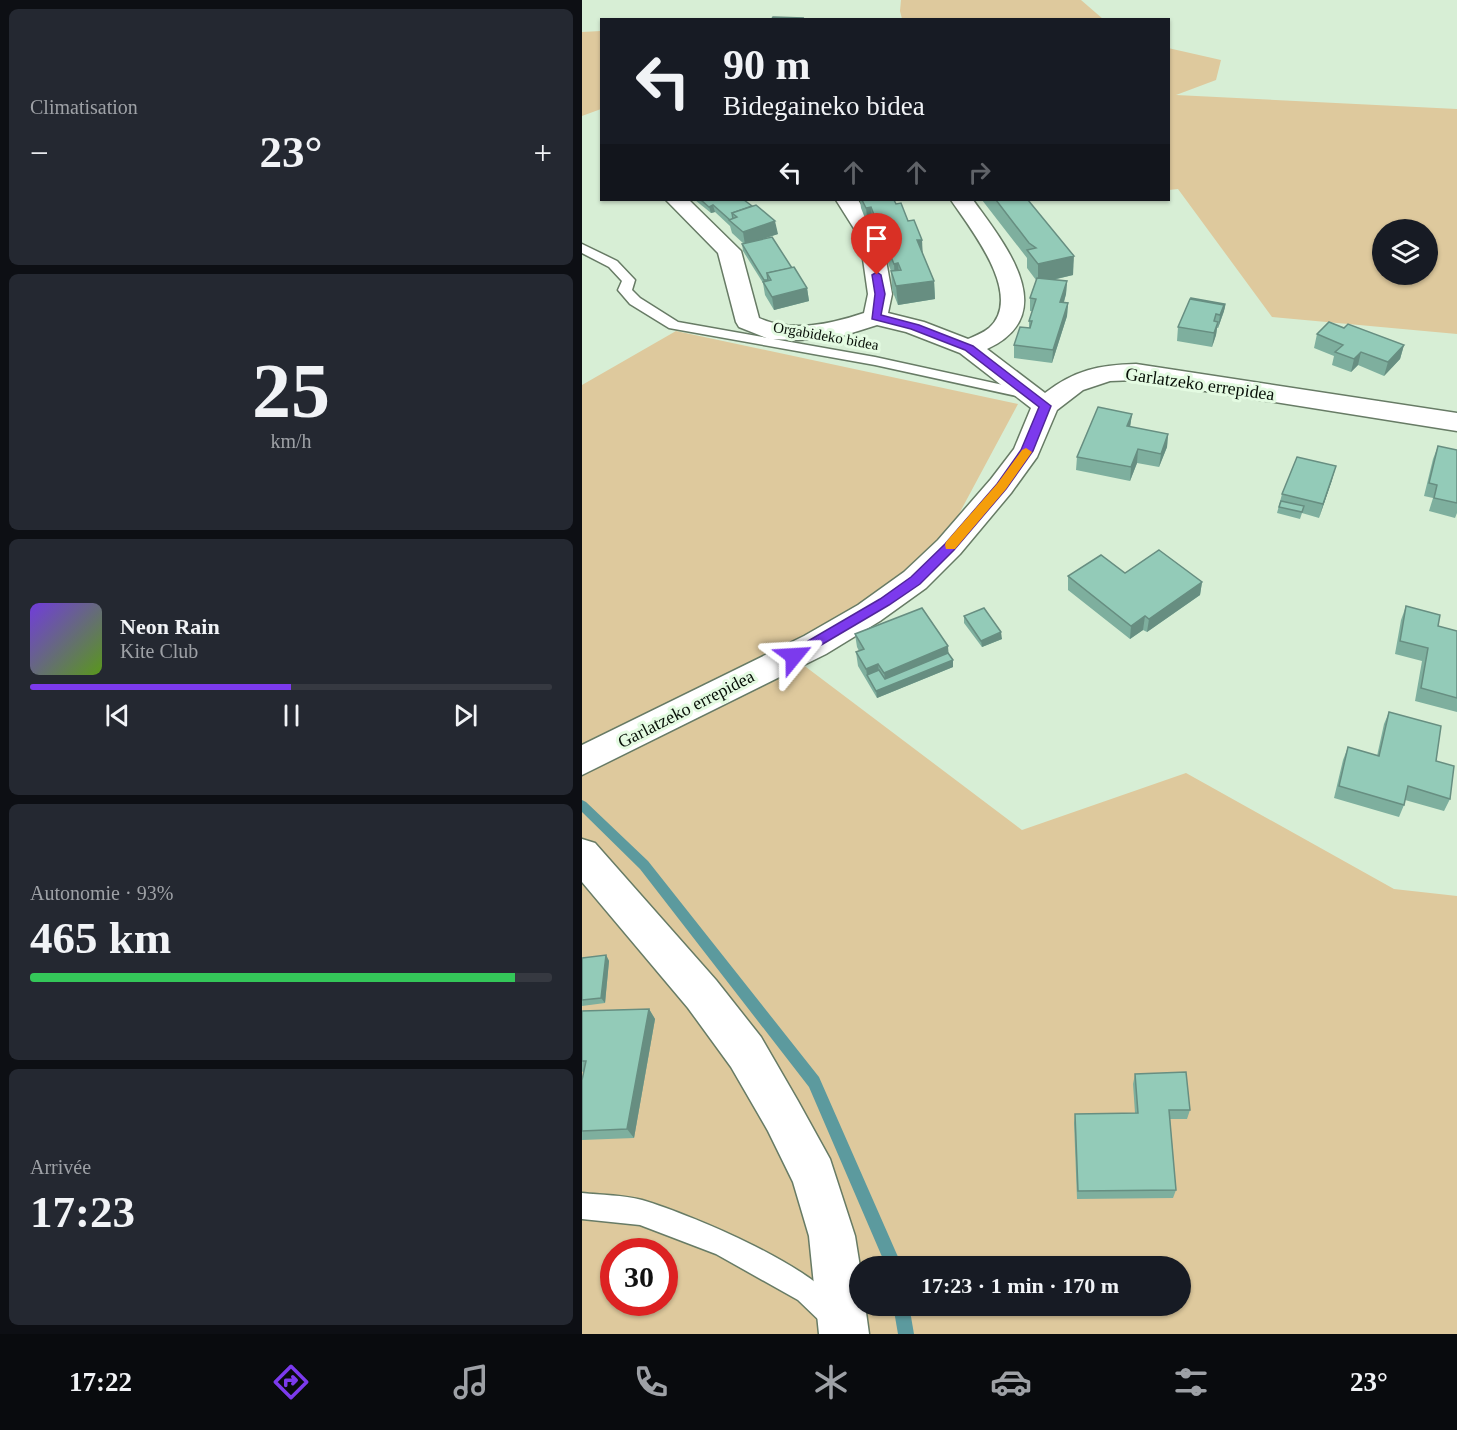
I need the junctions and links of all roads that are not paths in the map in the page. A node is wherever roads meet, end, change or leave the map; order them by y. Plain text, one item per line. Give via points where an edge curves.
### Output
1 (678, 201) edge
2 (848, 201) edge
3 (963, 201) edge
4 (582, 248) edge
5 (875, 317) junction
6 (969, 348) junction
7 (1038, 401) junction
8 (1457, 422) edge
9 (582, 761) edge
10 (582, 855) edge
11 (582, 1206) edge
12 (844, 1331) edge

1 - 5 street via 729,251 748,322 769,332 798,333 839,330
2 - 5 street via 871,238 880,294
3 - 6 street via 1009,270 1013,307 1000,331
4 - 7 lane, Orgabideko bidea via 613,264 629,280 625,290 674,325 875,361
5 - 6 street via 915,327
6 - 7 street
7 - 8 street, Garlatzeko errepidea via 1107,373 1136,372
7 - 9 street, Garlatzeko errepidea via 1027,451 950,547 915,580 815,645
10 - 12 street via 702,994 746,1052 783,1116 814,1175 832,1236
11 - 12 lane via 640,1212 724,1244 807,1291

